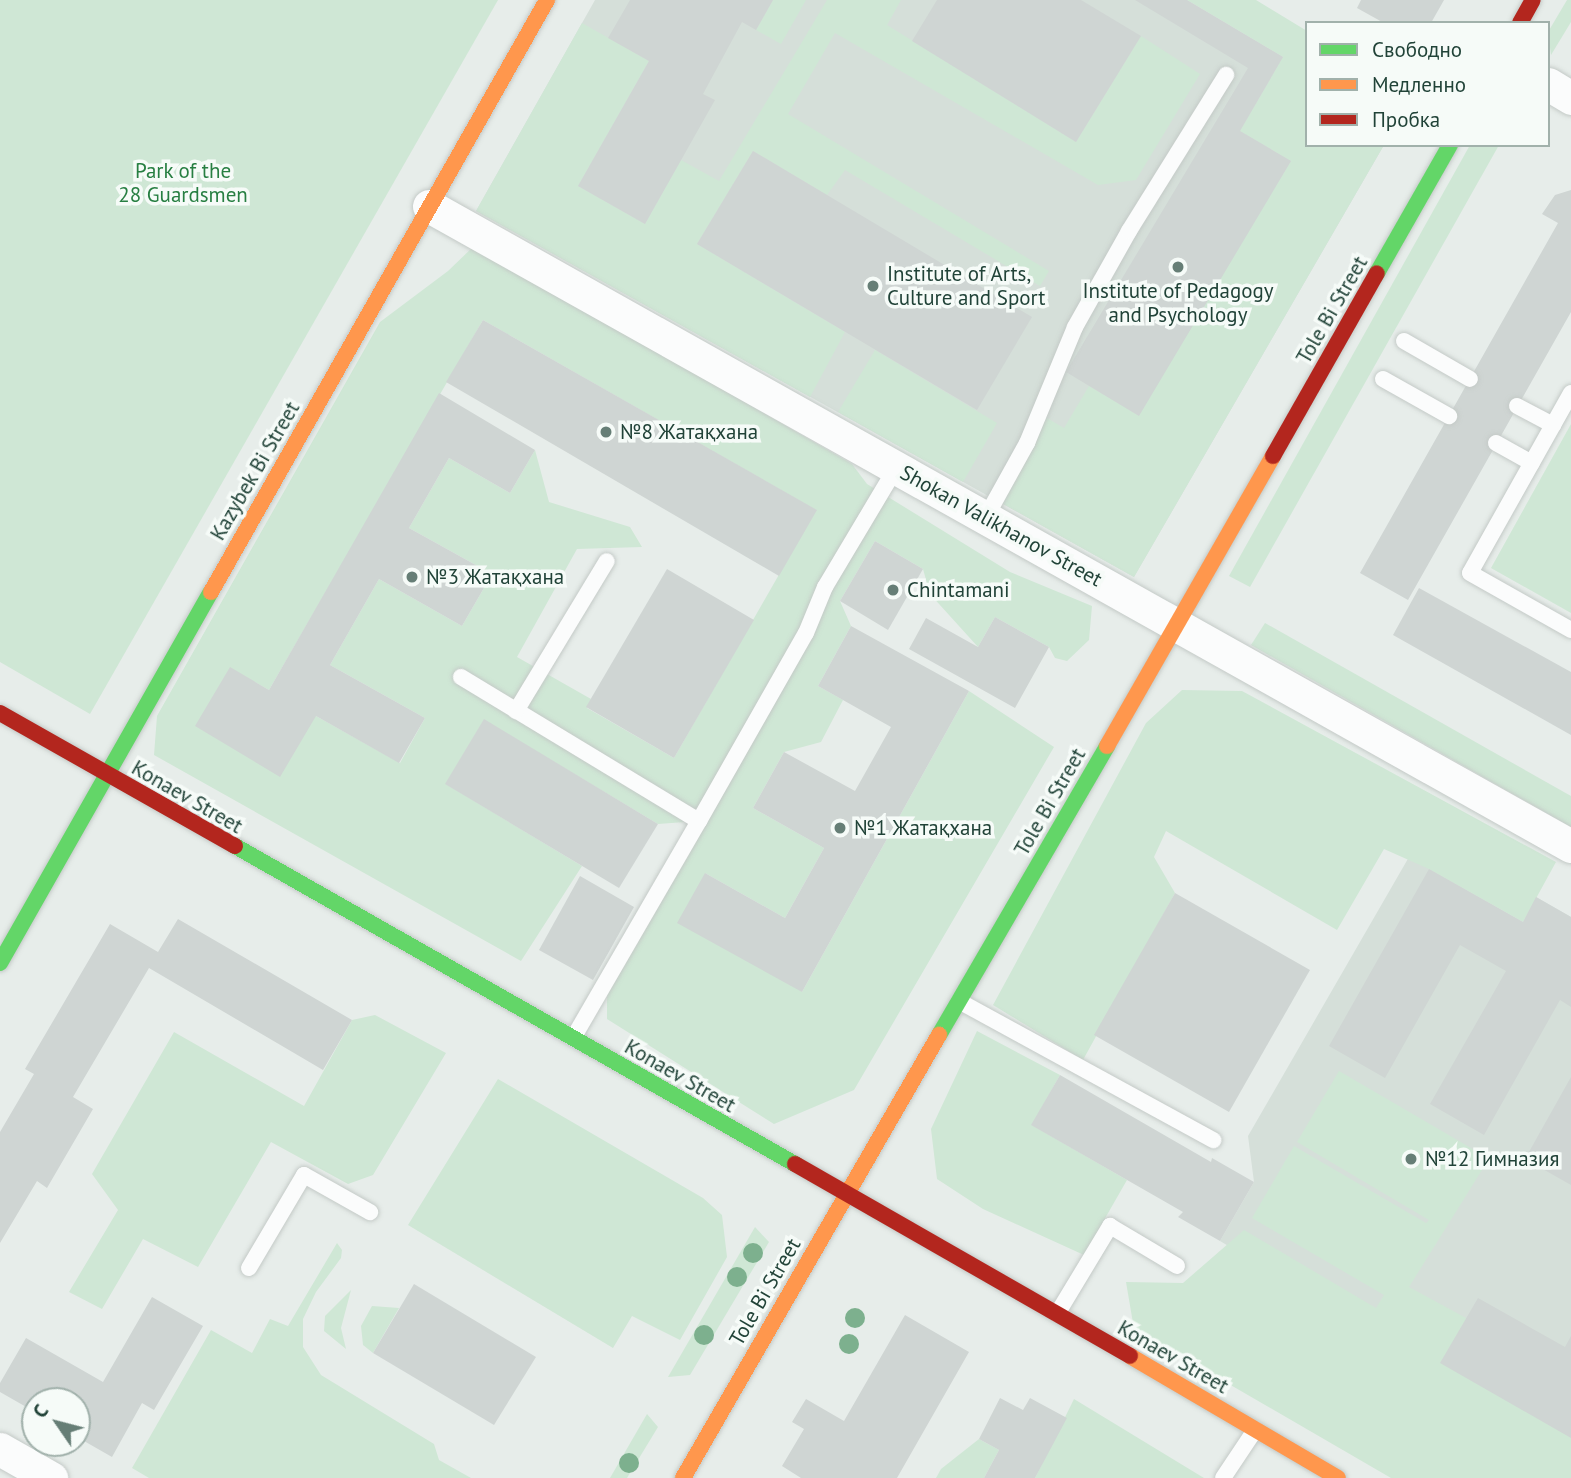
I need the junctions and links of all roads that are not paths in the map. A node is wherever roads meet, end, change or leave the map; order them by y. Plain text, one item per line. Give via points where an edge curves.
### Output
1 (547, 0) edge
2 (1532, 0) edge
3 (1521, 21) edge
4 (1226, 75) dead end
5 (1550, 85) edge
6 (1571, 98) edge
7 (1449, 147) edge
8 (429, 206) junction
9 (1404, 341) dead end
10 (1383, 379) dead end
11 (1470, 379) dead end
12 (1571, 393) edge
13 (1517, 406) dead end
14 (1448, 416) dead end
15 (1553, 425) junction
16 (1496, 443) dead end
17 (1532, 463) junction
18 (897, 468) junction
19 (986, 517) junction
20 (607, 561) dead end
21 (1177, 625) junction
22 (1571, 630) edge
23 (461, 677) dead end
24 (516, 711) junction
25 (0, 713) edge
26 (107, 775) junction
27 (699, 821) junction
28 (1571, 846) edge
29 (0, 963) edge
30 (959, 1002) junction
31 (572, 1039) junction
32 (1213, 1140) dead end
33 (847, 1194) junction
34 (370, 1212) dead end
35 (1177, 1266) dead end
36 (249, 1268) dead end
37 (1058, 1314) junction
38 (1255, 1430) junction
39 (0, 1449) edge
40 (51, 1478) edge
41 (683, 1478) edge
42 (1223, 1478) edge
43 (1338, 1478) edge

1 - 8 street, Kazybek Bi Street
2 - 3 street
4 - 19 lane via 1075,327 1027,443
5 - 6 street
7 - 21 street, Tole Bi Street
8 - 18 street, Shokan Valikhanov Street
8 - 26 street, Kazybek Bi Street
9 - 11 lane
10 - 14 lane
12 - 15 lane
13 - 15 lane
15 - 17 lane
16 - 17 lane
17 - 22 lane via 1470,573
18 - 19 street, Shokan Valikhanov Street
18 - 27 lane via 825,587 806,633
19 - 21 street, Shokan Valikhanov Street
20 - 24 lane
21 - 28 street, Shokan Valikhanov Street
21 - 30 street, Tole Bi Street
23 - 24 lane
24 - 27 lane
25 - 26 street, Konaev Street
26 - 29 street, Kazybek Bi Street
26 - 31 street, Konaev Street
27 - 31 lane
30 - 32 lane
30 - 33 street, Tole Bi Street
31 - 33 street, Konaev Street
33 - 37 street, Konaev Street
33 - 41 street, Tole Bi Street
34 - 36 lane via 304,1175
35 - 37 lane via 1110,1226
37 - 38 street, Konaev Street
38 - 42 lane
38 - 43 street, Konaev Street
39 - 40 street

